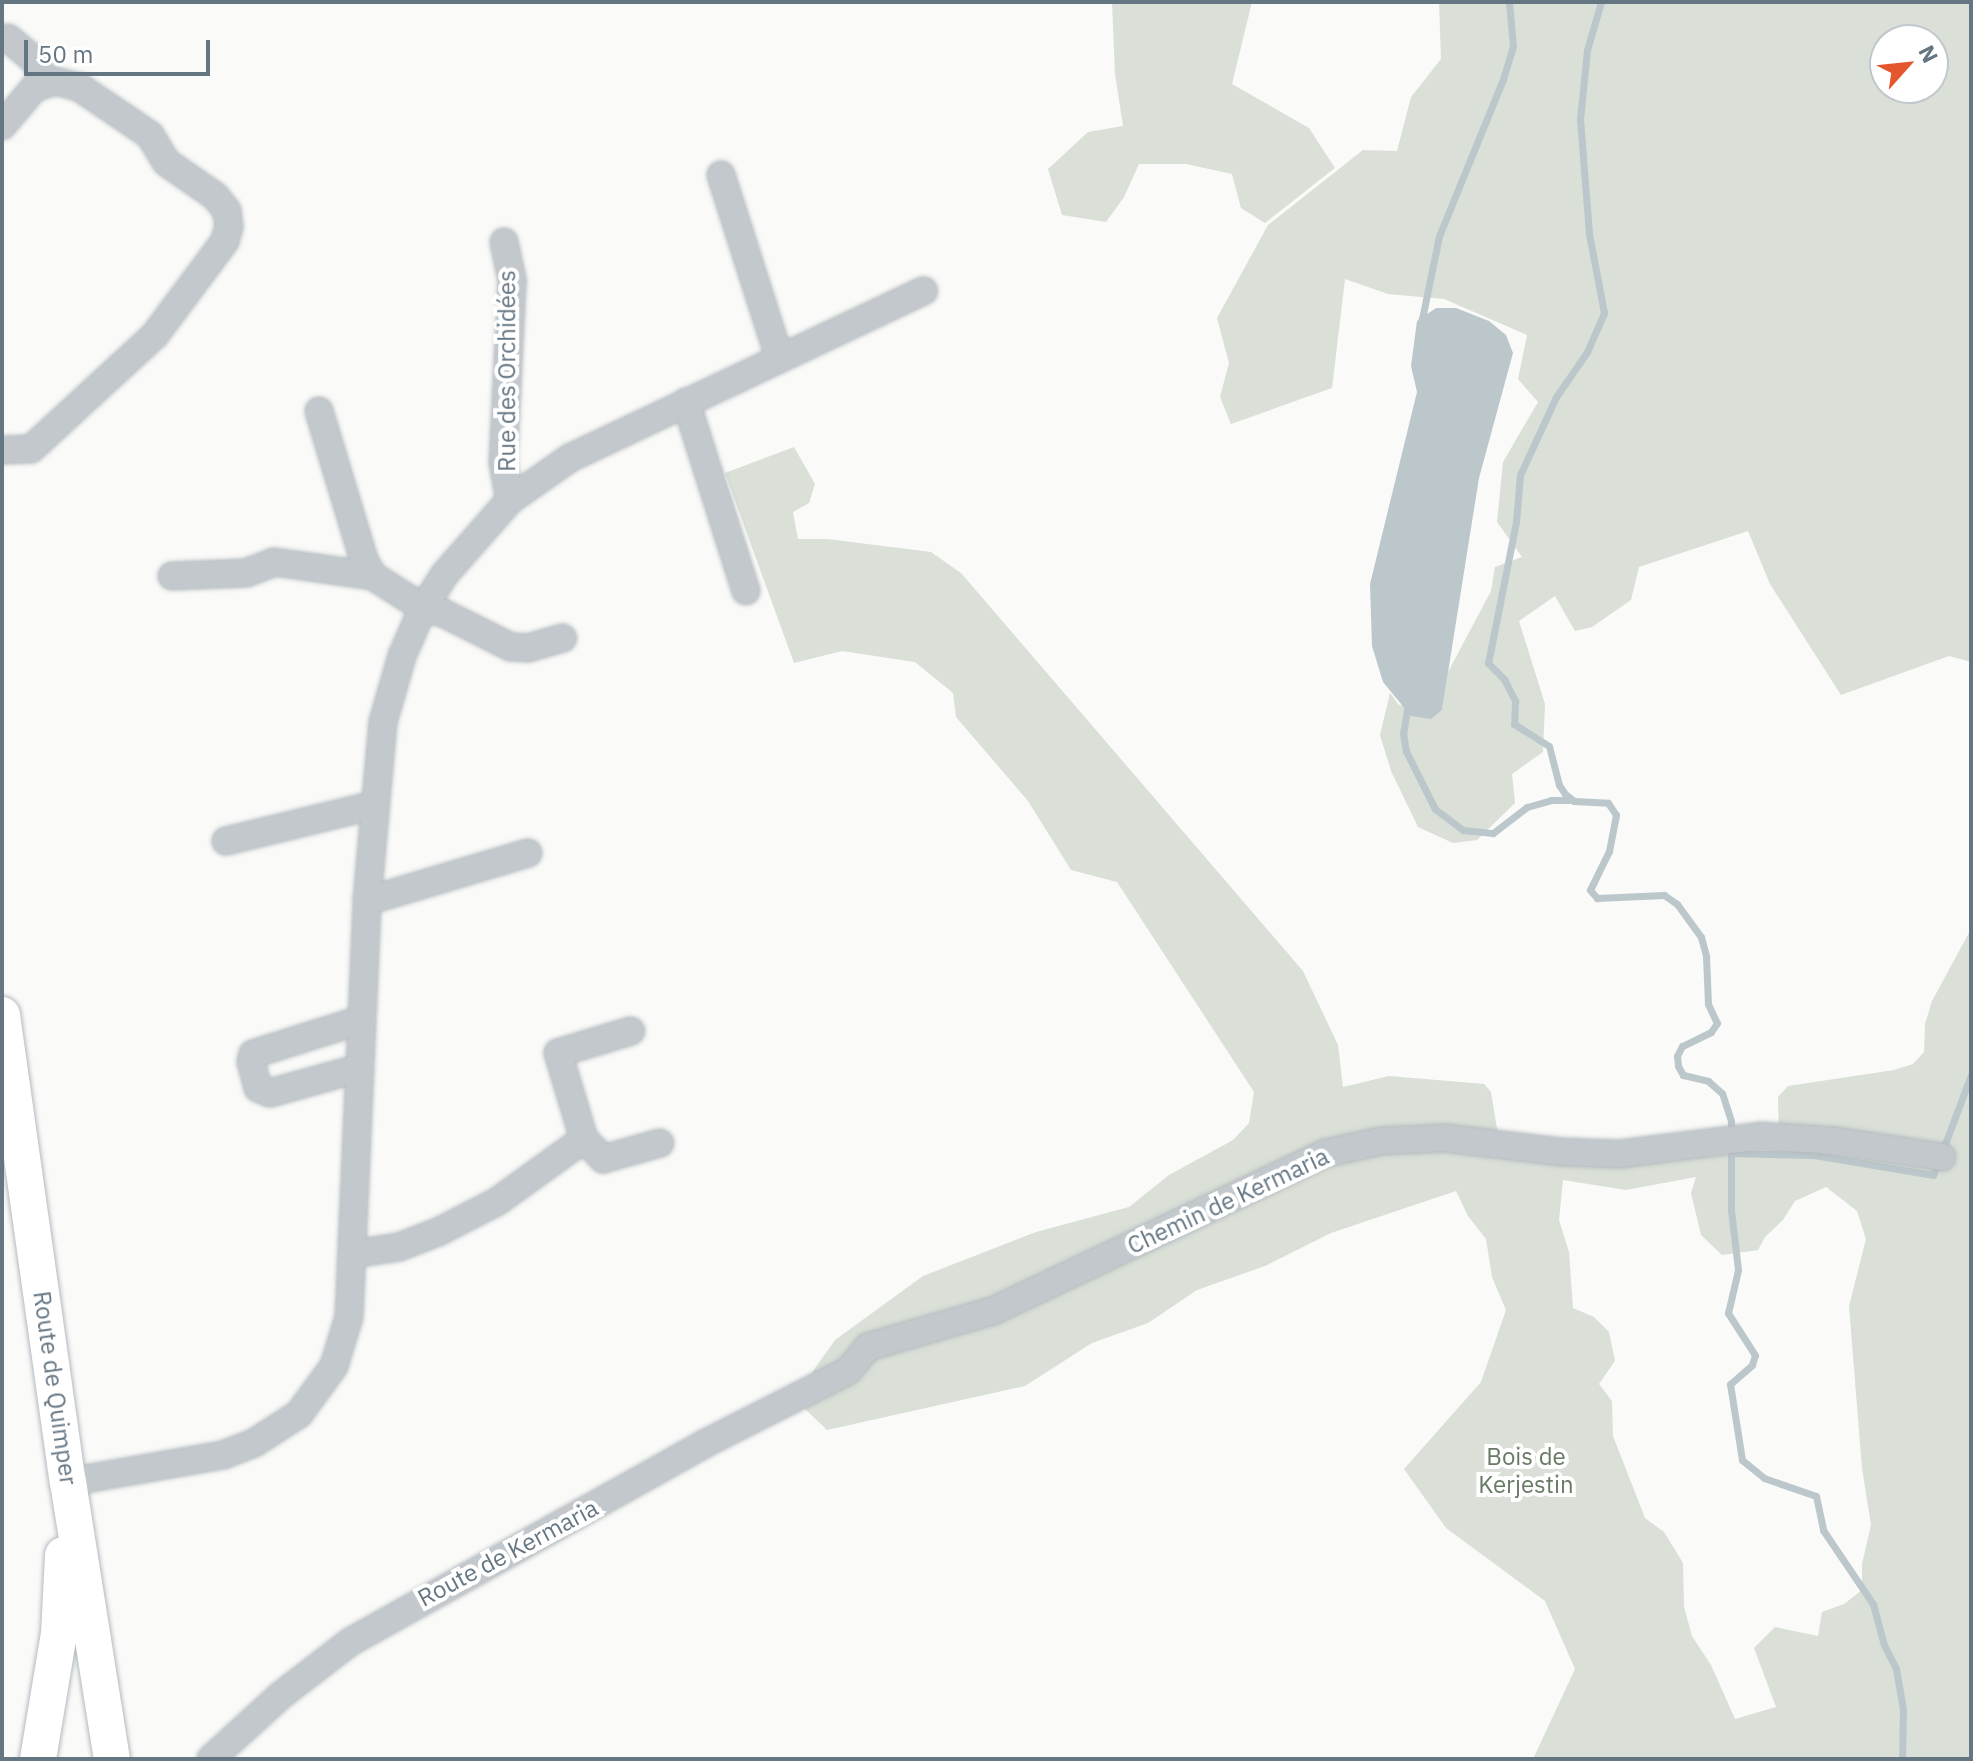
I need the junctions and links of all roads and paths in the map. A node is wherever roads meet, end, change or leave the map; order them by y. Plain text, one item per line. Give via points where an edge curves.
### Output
1 (8, 38) dead end
2 (46, 83) junction
3 (2, 126) edge
4 (721, 175) dead end
5 (504, 242) dead end
6 (923, 291) dead end
7 (779, 357) junction
8 (686, 402) junction
9 (319, 411) dead end
10 (2, 450) edge
11 (510, 500) junction
12 (172, 576) dead end
13 (373, 576) junction
14 (746, 591) dead end
15 (423, 608) junction
16 (563, 638) dead end
17 (375, 805) junction
18 (226, 841) dead end
19 (528, 853) dead end
20 (367, 901) junction
21 (361, 1020) junction
22 (3, 1029) edge
23 (631, 1031) dead end
24 (360, 1068) junction
25 (584, 1139) junction
26 (660, 1143) dead end
27 (1940, 1156) dead end
28 (353, 1254) junction
29 (829, 1381) joint
30 (68, 1482) junction
31 (38, 1759) edge
32 (112, 1759) edge
33 (211, 1759) edge

1 - 2 street via 35,61
2 - 3 street via 24,96
2 - 10 street via 79,87 150,135 166,162 215,196 227,211 229,227 225,241 155,335 31,449
4 - 7 street
5 - 11 street, Rue des Orchidées via 512,281 503,462
6 - 7 street, Rue des Orchidées
7 - 8 street, Rue des Orchidées
8 - 11 street, Rue des Orchidées via 570,458
8 - 14 street
9 - 13 street
11 - 15 street, Rue des Orchidées via 445,574
12 - 13 street via 246,573 274,562
13 - 15 street
15 - 16 street via 511,647
15 - 17 street, Rue des Orchidées via 393,681 383,722
17 - 18 street
17 - 20 street, Rue des Orchidées
19 - 20 street
20 - 21 street, Rue des Orchidées
21 - 24 street, Rue des Orchidées
21 - 24 street via 253,1054 251,1062 258,1088 270,1093
22 - 30 main road, Route de Quimper
23 - 25 street via 558,1053
24 - 28 street, Rue des Orchidées
25 - 26 street via 603,1159
25 - 28 street via 498,1201 440,1231 399,1247
27 - 29 street, Chemin de Kermaria via 1812,1139 1730,1138 1619,1154 1445,1138 1342,1148 1278,1173 993,1311 879,1342
28 - 30 street, Rue des Orchidées via 342,1343 322,1386 299,1414 254,1443 223,1455
29 - 33 street, Route de Kermaria via 379,1623 280,1696
30 - 31 main road via 59,1634
30 - 32 main road, Route de Quimper

